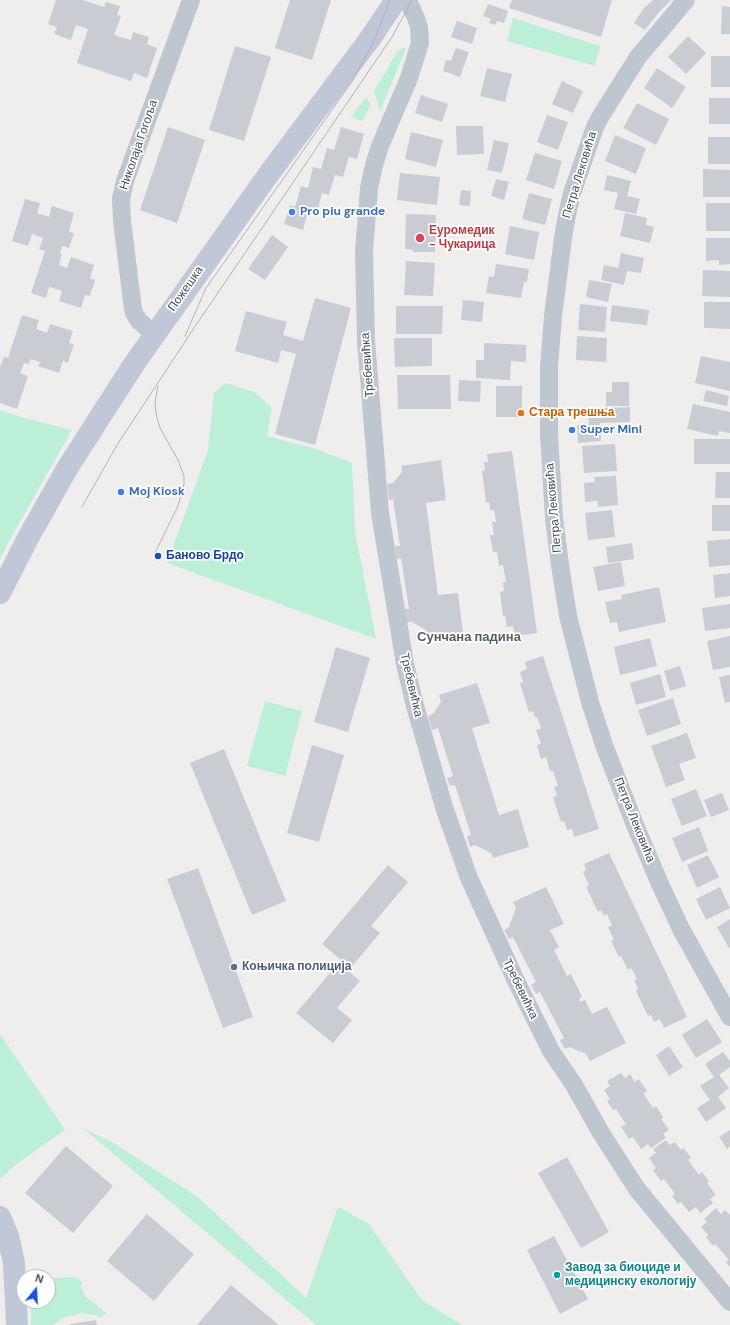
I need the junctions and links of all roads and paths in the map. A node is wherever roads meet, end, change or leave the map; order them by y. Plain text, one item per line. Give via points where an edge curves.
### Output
1 (191, 0) edge
2 (396, 0) edge
3 (405, 0) edge
4 (686, 0) edge
5 (154, 334) junction
6 (0, 593) edge
7 (730, 1017) edge
8 (0, 1217) edge
9 (730, 1302) edge
10 (17, 1325) edge

1 - 5 street, Николаја Гогоља via 125,181 121,199 133,309 140,321
2 - 5 main road, Пожешка
3 - 9 street, Требевићка via 416,18 420,43 409,78 374,165 369,188 364,251 366,341 380,513 405,664 415,706 444,807 469,878 548,1045 637,1189
4 - 7 street, Петра Лековића via 638,57 594,127 572,193 563,238 553,316 549,367 549,435 560,565 568,616 590,702 604,746 660,884 680,929
5 - 6 main road, Пожешка via 68,467
8 - 10 main road via 8,1236 14,1264

